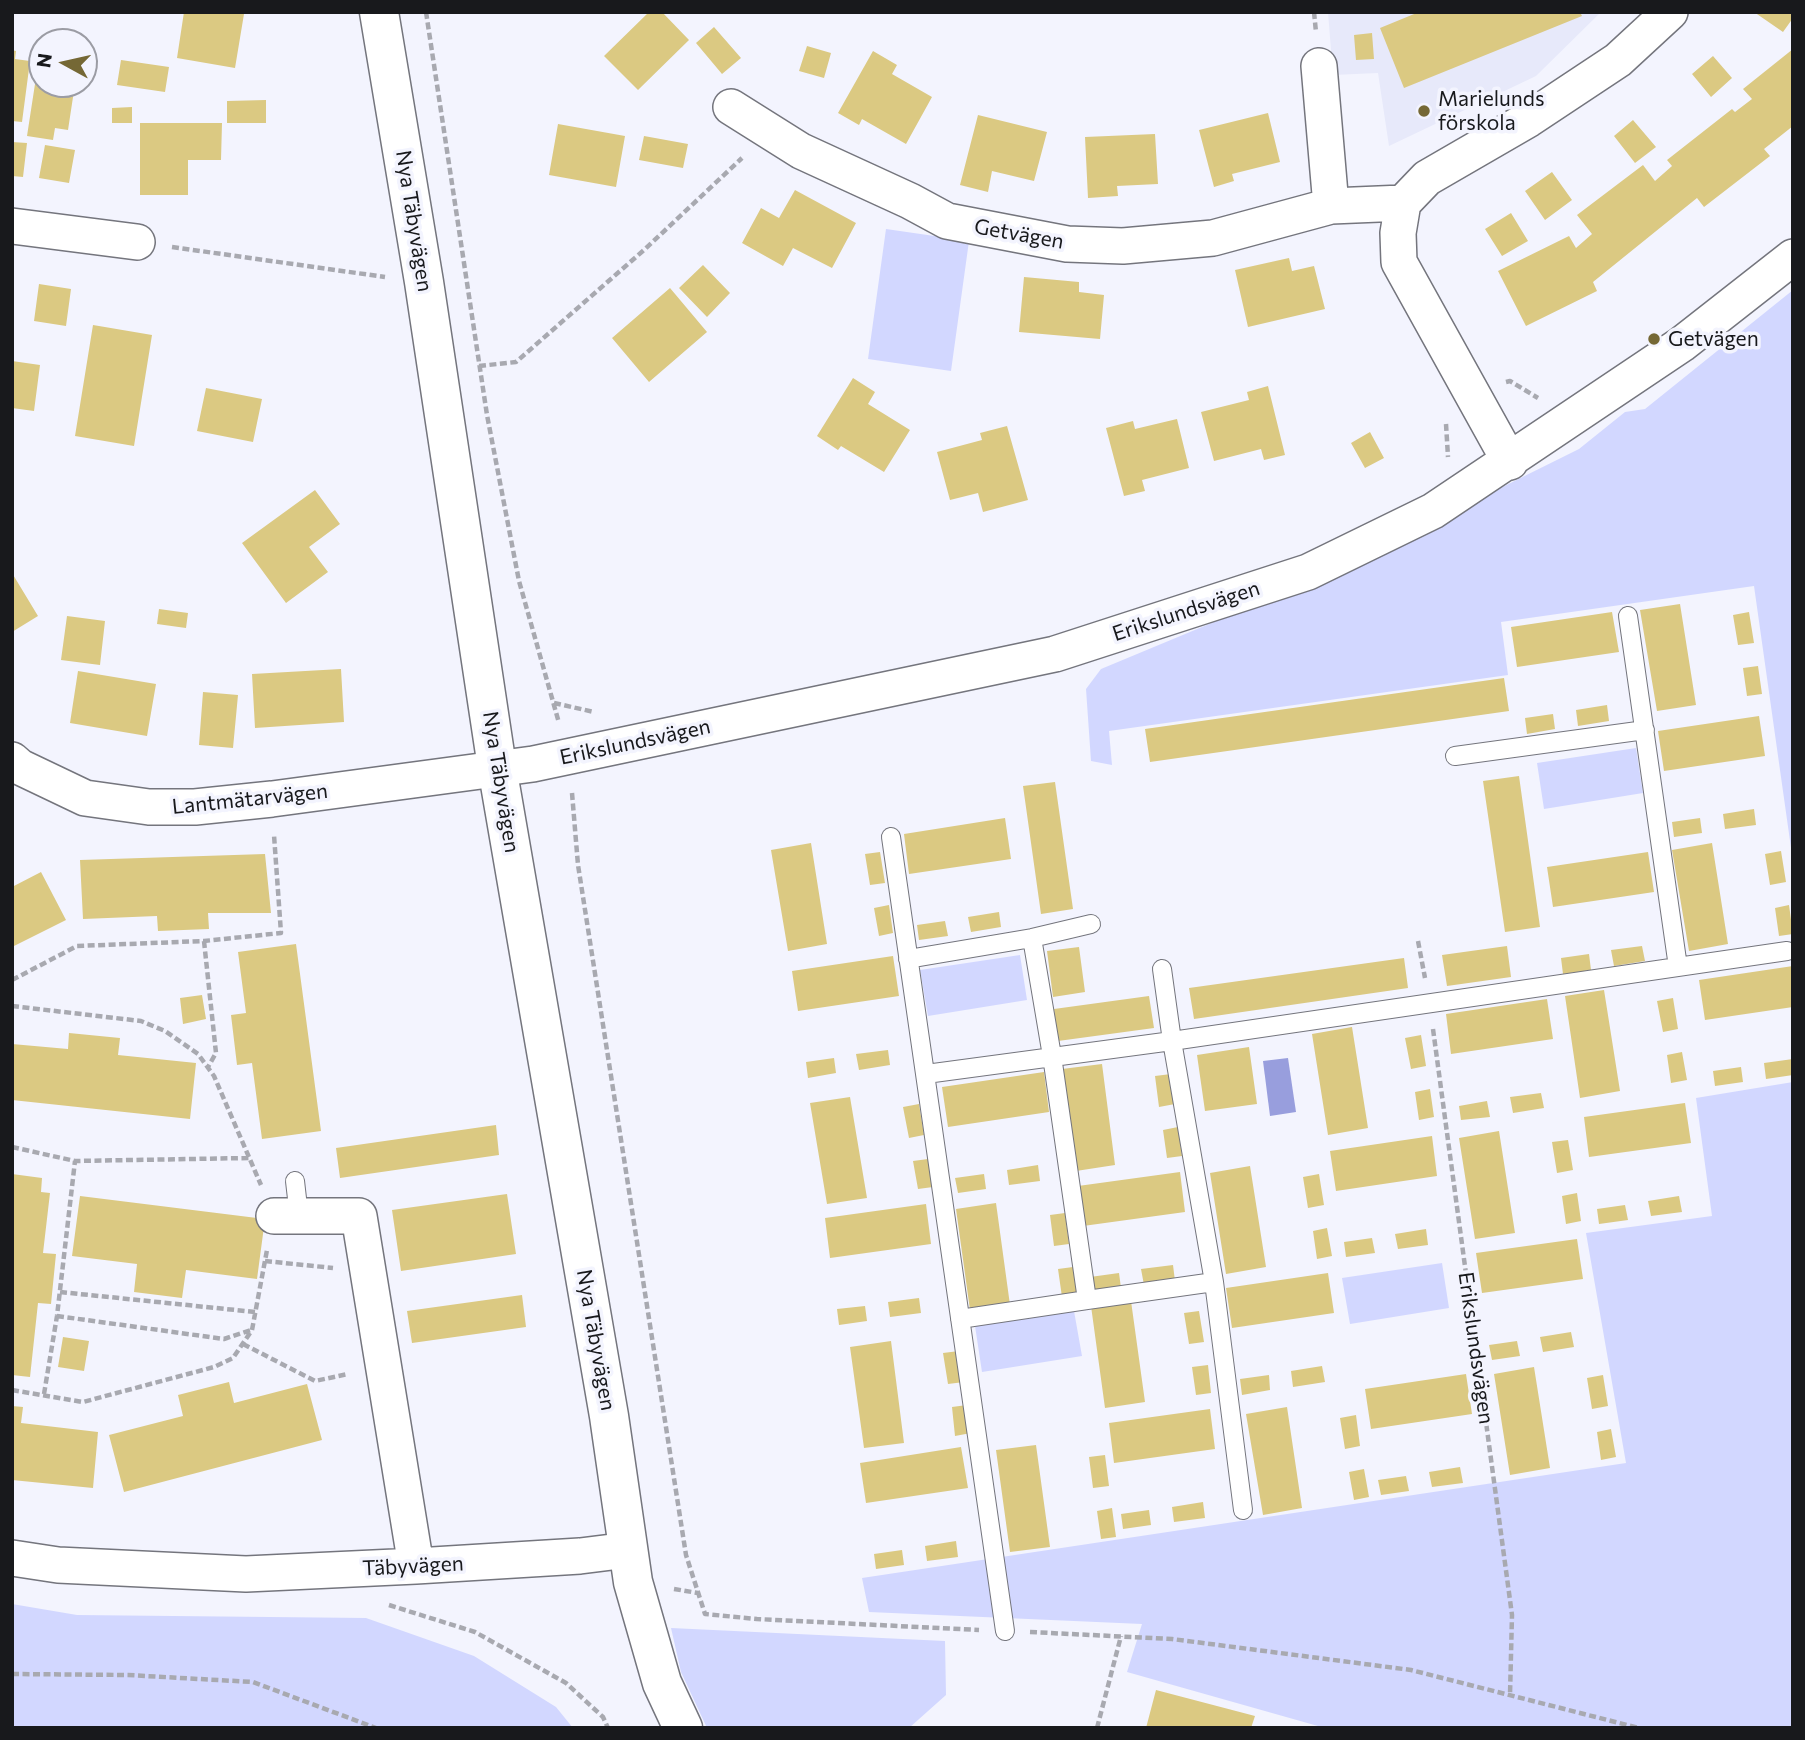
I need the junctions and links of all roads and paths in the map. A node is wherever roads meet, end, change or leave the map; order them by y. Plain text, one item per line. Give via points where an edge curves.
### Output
1 (379, 12) edge
2 (426, 12) edge
3 (1670, 12) edge
4 (1319, 66) dead end
5 (731, 107) dead end
6 (770, 131) junction
7 (1403, 203) junction
8 (1331, 206) junction
9 (12, 226) edge
10 (137, 242) joint
11 (1793, 257) edge
12 (425, 282) junction
13 (479, 366) junction
14 (1473, 396) junction
15 (1540, 399) dead end
16 (1448, 460) dead end
17 (1510, 461) junction
18 (1628, 616) dead end
19 (554, 704) junction
20 (603, 713) dead end
21 (1644, 730) junction
22 (569, 756) junction
23 (1455, 756) dead end
24 (12, 760) edge
25 (497, 767) junction
26 (272, 799) junction
27 (891, 837) dead end
28 (1091, 924) dead end
29 (1032, 938) junction
30 (204, 940) junction
31 (1418, 942) dead end
32 (1787, 951) dead end
33 (908, 959) junction
34 (1678, 967) junction
35 (1163, 969) dead end
36 (12, 980) edge
37 (1429, 1002) junction
38 (12, 1006) edge
39 (1172, 1041) junction
40 (1052, 1056) junction
41 (208, 1067) junction
42 (926, 1074) junction
43 (12, 1147) edge
44 (249, 1158) junction
45 (75, 1161) junction
46 (295, 1181) dead end
47 (287, 1216) junction
48 (265, 1261) junction
49 (341, 1269) dead end
50 (1214, 1282) junction
51 (60, 1292) junction
52 (1087, 1300) junction
53 (255, 1312) junction
54 (57, 1316) junction
55 (960, 1319) junction
56 (252, 1330) junction
57 (243, 1344) junction
58 (357, 1373) dead end
59 (12, 1390) edge
60 (44, 1394) junction
61 (1243, 1510) dead end
62 (628, 1550) junction
63 (12, 1558) edge
64 (416, 1566) junction
65 (377, 1601) dead end
66 (1005, 1631) junction
67 (1121, 1636) junction
68 (12, 1674) edge
69 (1510, 1695) junction
70 (376, 1728) edge
71 (608, 1728) edge
72 (682, 1728) edge
73 (1097, 1728) edge
74 (1639, 1728) edge

1 - 12 main road, Nya Täbyvägen
2 - 13 path
3 - 7 street via 1618,60 1427,178
4 - 8 street
5 - 6 street, Getvägen
6 - 8 street, Getvägen via 801,151 947,221 1067,244 1123,246 1213,238
6 - 13 path via 516,362
7 - 8 street, Getvägen
7 - 14 street via 1399,262
9 - 10 street
10 - 12 path
11 - 17 street, Erikslundsvägen via 1682,344
12 - 25 main road, Nya Täbyvägen
13 - 19 path via 520,581
14 - 15 path via 1510,381
14 - 16 path via 1445,414
14 - 17 street
17 - 22 street, Erikslundsvägen via 1433,511 1308,572 1055,654
18 - 21 lane
19 - 20 path
19 - 22 path
21 - 23 lane
21 - 34 lane
22 - 25 street, Erikslundsvägen
22 - 66 path via 578,865 684,1541 705,1614
24 - 26 street, Lantmätarvägen via 85,798 149,807
25 - 26 street, Lantmätarvägen
25 - 62 main road, Nya Täbyvägen
26 - 30 path via 281,933
27 - 33 lane
28 - 29 lane
29 - 33 lane
29 - 40 lane
30 - 36 path via 77,946
30 - 41 path via 216,1053
31 - 37 path, Erikslundsvägen
32 - 34 lane
33 - 42 lane
34 - 37 lane
35 - 39 lane
37 - 39 lane
37 - 69 path, Erikslundsvägen via 1512,1615
38 - 41 path via 141,1021 165,1031 198,1054
39 - 40 lane
39 - 50 lane
40 - 42 lane
40 - 52 lane
41 - 44 path
42 - 55 lane
43 - 45 path
44 - 45 path
44 - 47 path
45 - 51 path
46 - 47 lane
47 - 48 path
47 - 64 street via 359,1216
48 - 49 path
48 - 53 path
50 - 52 lane
50 - 61 lane
51 - 53 path
51 - 54 path
52 - 55 lane
53 - 56 path
54 - 56 path via 224,1339
54 - 60 path
55 - 66 lane
56 - 57 path
57 - 58 path via 314,1381
57 - 60 path via 233,1358 214,1367 83,1402
59 - 60 path
62 - 64 street, Täbyvägen
62 - 72 main road via 662,1683
63 - 64 street, Täbyvägen via 58,1565 246,1574
65 - 71 path via 475,1632 566,1683 603,1717
66 - 67 path
67 - 69 path via 1411,1670
67 - 73 path
68 - 70 path via 253,1682
69 - 74 path

